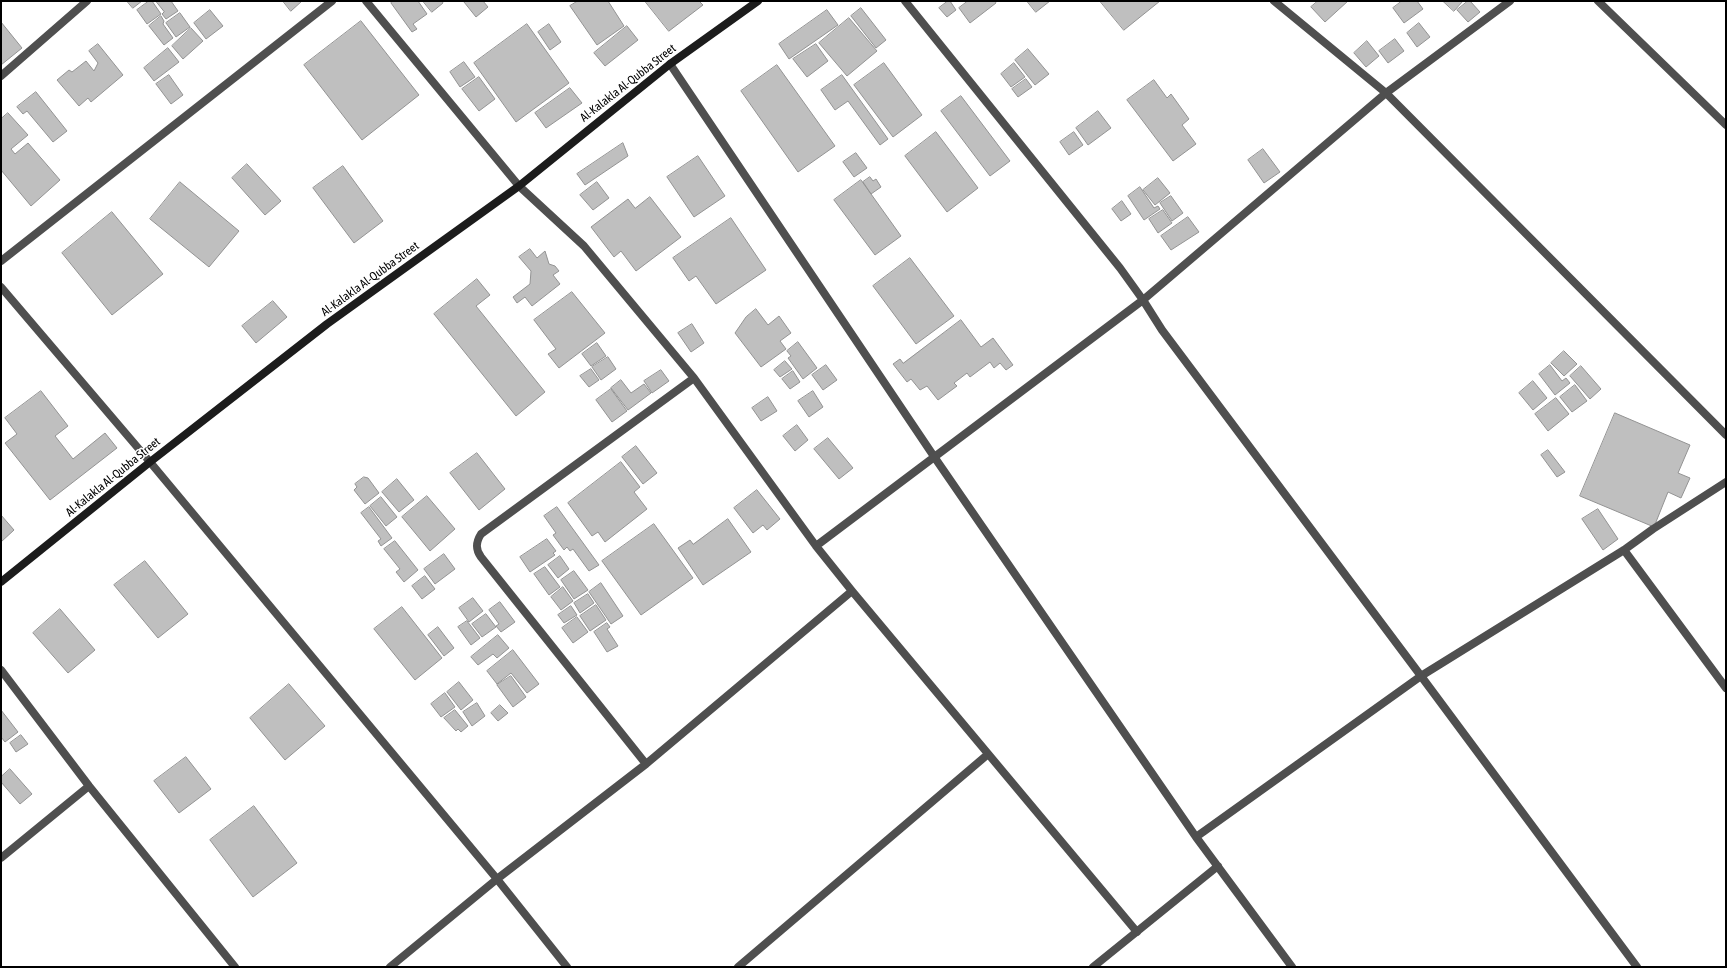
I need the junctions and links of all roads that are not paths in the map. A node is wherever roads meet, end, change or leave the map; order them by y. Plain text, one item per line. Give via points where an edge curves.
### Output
1 (87, 1) edge
2 (332, 1) edge
3 (366, 1) edge
4 (758, 1) edge
5 (905, 1) edge
6 (1274, 1) edge
7 (1510, 1) edge
8 (1598, 1) edge
9 (670, 64) junction
10 (1, 76) edge
11 (1386, 93) junction
12 (1726, 125) edge
13 (518, 186) junction
14 (1, 261) edge
15 (1, 287) edge
16 (1143, 300) junction
17 (694, 378) junction
18 (1726, 435) edge
19 (935, 458) junction
20 (150, 462) junction
21 (1726, 482) edge
22 (816, 546) junction
23 (1624, 550) junction
24 (1, 582) edge
25 (852, 591) junction
26 (1, 670) edge
27 (1422, 676) junction
28 (1726, 688) edge
29 (987, 755) junction
30 (646, 764) junction
31 (89, 786) junction
32 (1196, 837) junction
33 (1, 858) edge
34 (1218, 866) junction
35 (497, 878) junction
36 (1137, 932) junction
37 (235, 967) edge
38 (390, 967) edge
39 (567, 967) edge
40 (738, 967) edge
41 (1093, 967) edge
42 (1292, 967) edge
43 (1637, 967) edge

1 - 10 street
2 - 14 street
3 - 13 street
4 - 9 street, Al-Kalakla Al-Qubba Street
5 - 16 street
6 - 11 street
7 - 11 street
8 - 12 street
9 - 13 street, Al-Kalakla Al-Qubba Street
9 - 19 street
11 - 16 street
11 - 18 street
13 - 17 street via 584,246
13 - 20 street, Al-Kalakla Al-Qubba Street via 327,324
15 - 20 street
16 - 19 street
16 - 27 street via 1162,330
17 - 22 street
17 - 30 street via 481,534 476,548
19 - 22 street
19 - 32 street
20 - 24 street, Al-Kalakla Al-Qubba Street
20 - 35 street
21 - 23 street
22 - 25 street
23 - 27 street
23 - 28 street
25 - 29 street
25 - 30 street
26 - 31 street
27 - 32 street
27 - 43 street
29 - 36 street
29 - 40 street
30 - 35 street
31 - 33 street
31 - 37 street
32 - 34 street
34 - 36 street
34 - 42 street
35 - 38 street
35 - 39 street
36 - 41 street

